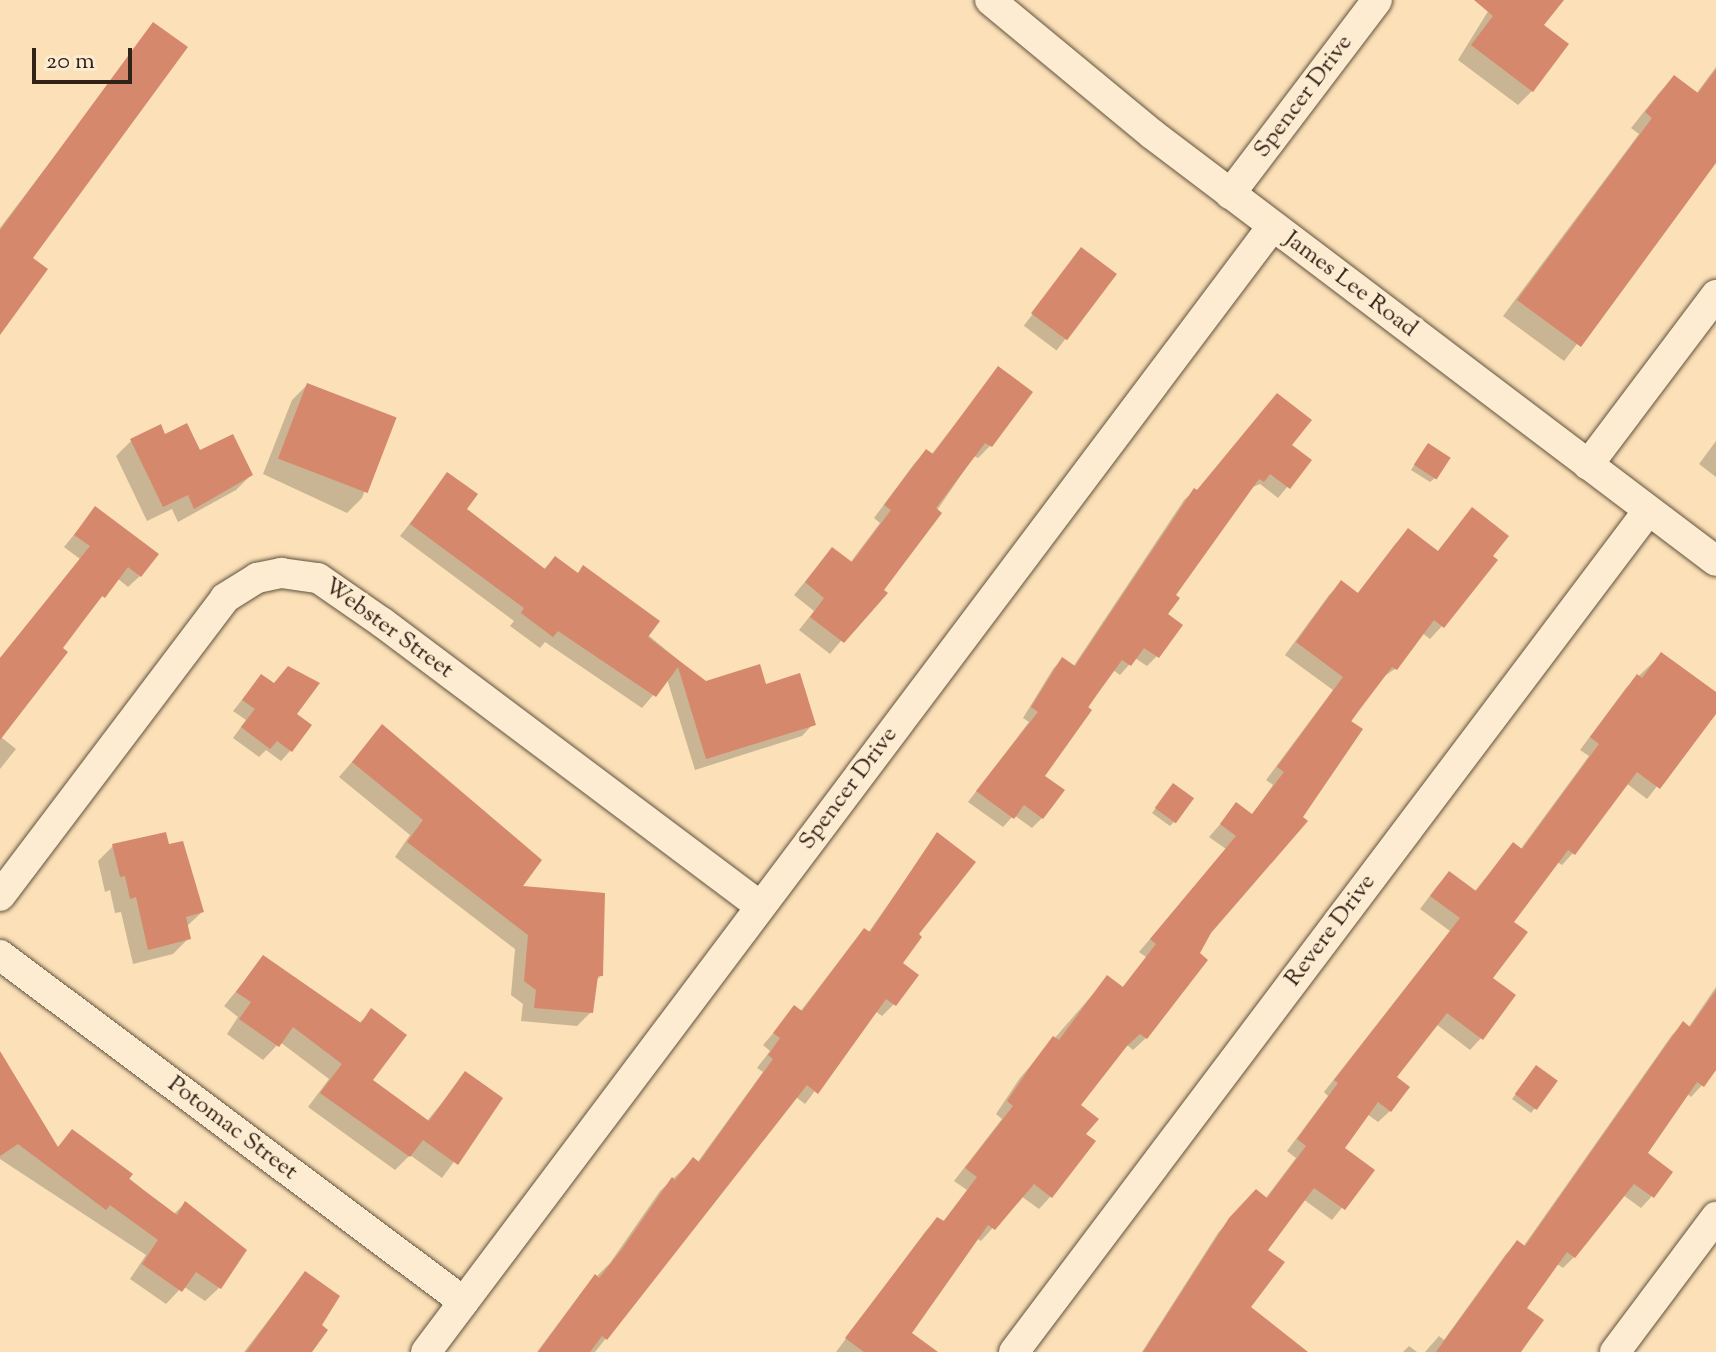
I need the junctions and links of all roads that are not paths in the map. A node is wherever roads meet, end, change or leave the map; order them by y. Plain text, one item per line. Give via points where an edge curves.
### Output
1 (990, 0) edge
2 (1377, 0) edge
3 (1230, 194) junction
4 (1272, 227) junction
5 (1716, 295) edge
6 (1588, 465) junction
7 (1648, 511) junction
8 (1716, 561) edge
9 (0, 896) edge
10 (760, 906) junction
11 (0, 955) edge
12 (1716, 1217) edge
13 (464, 1302) junction
14 (426, 1352) edge
15 (1014, 1352) edge
16 (1615, 1352) edge

1 - 3 street, James Lee Road
2 - 3 street, Spencer Drive
3 - 4 street, James Lee Road
4 - 6 street, James Lee Road
4 - 10 street, Spencer Drive
5 - 6 street
6 - 7 street, James Lee Road
7 - 8 street, James Lee Road
7 - 15 street, Revere Drive
9 - 10 street, Webster Street via 225,598 257,578 281,573 318,578 383,623
10 - 13 street, Spencer Drive
11 - 13 street, Potomac Street
12 - 16 street
13 - 14 street, Spencer Drive

